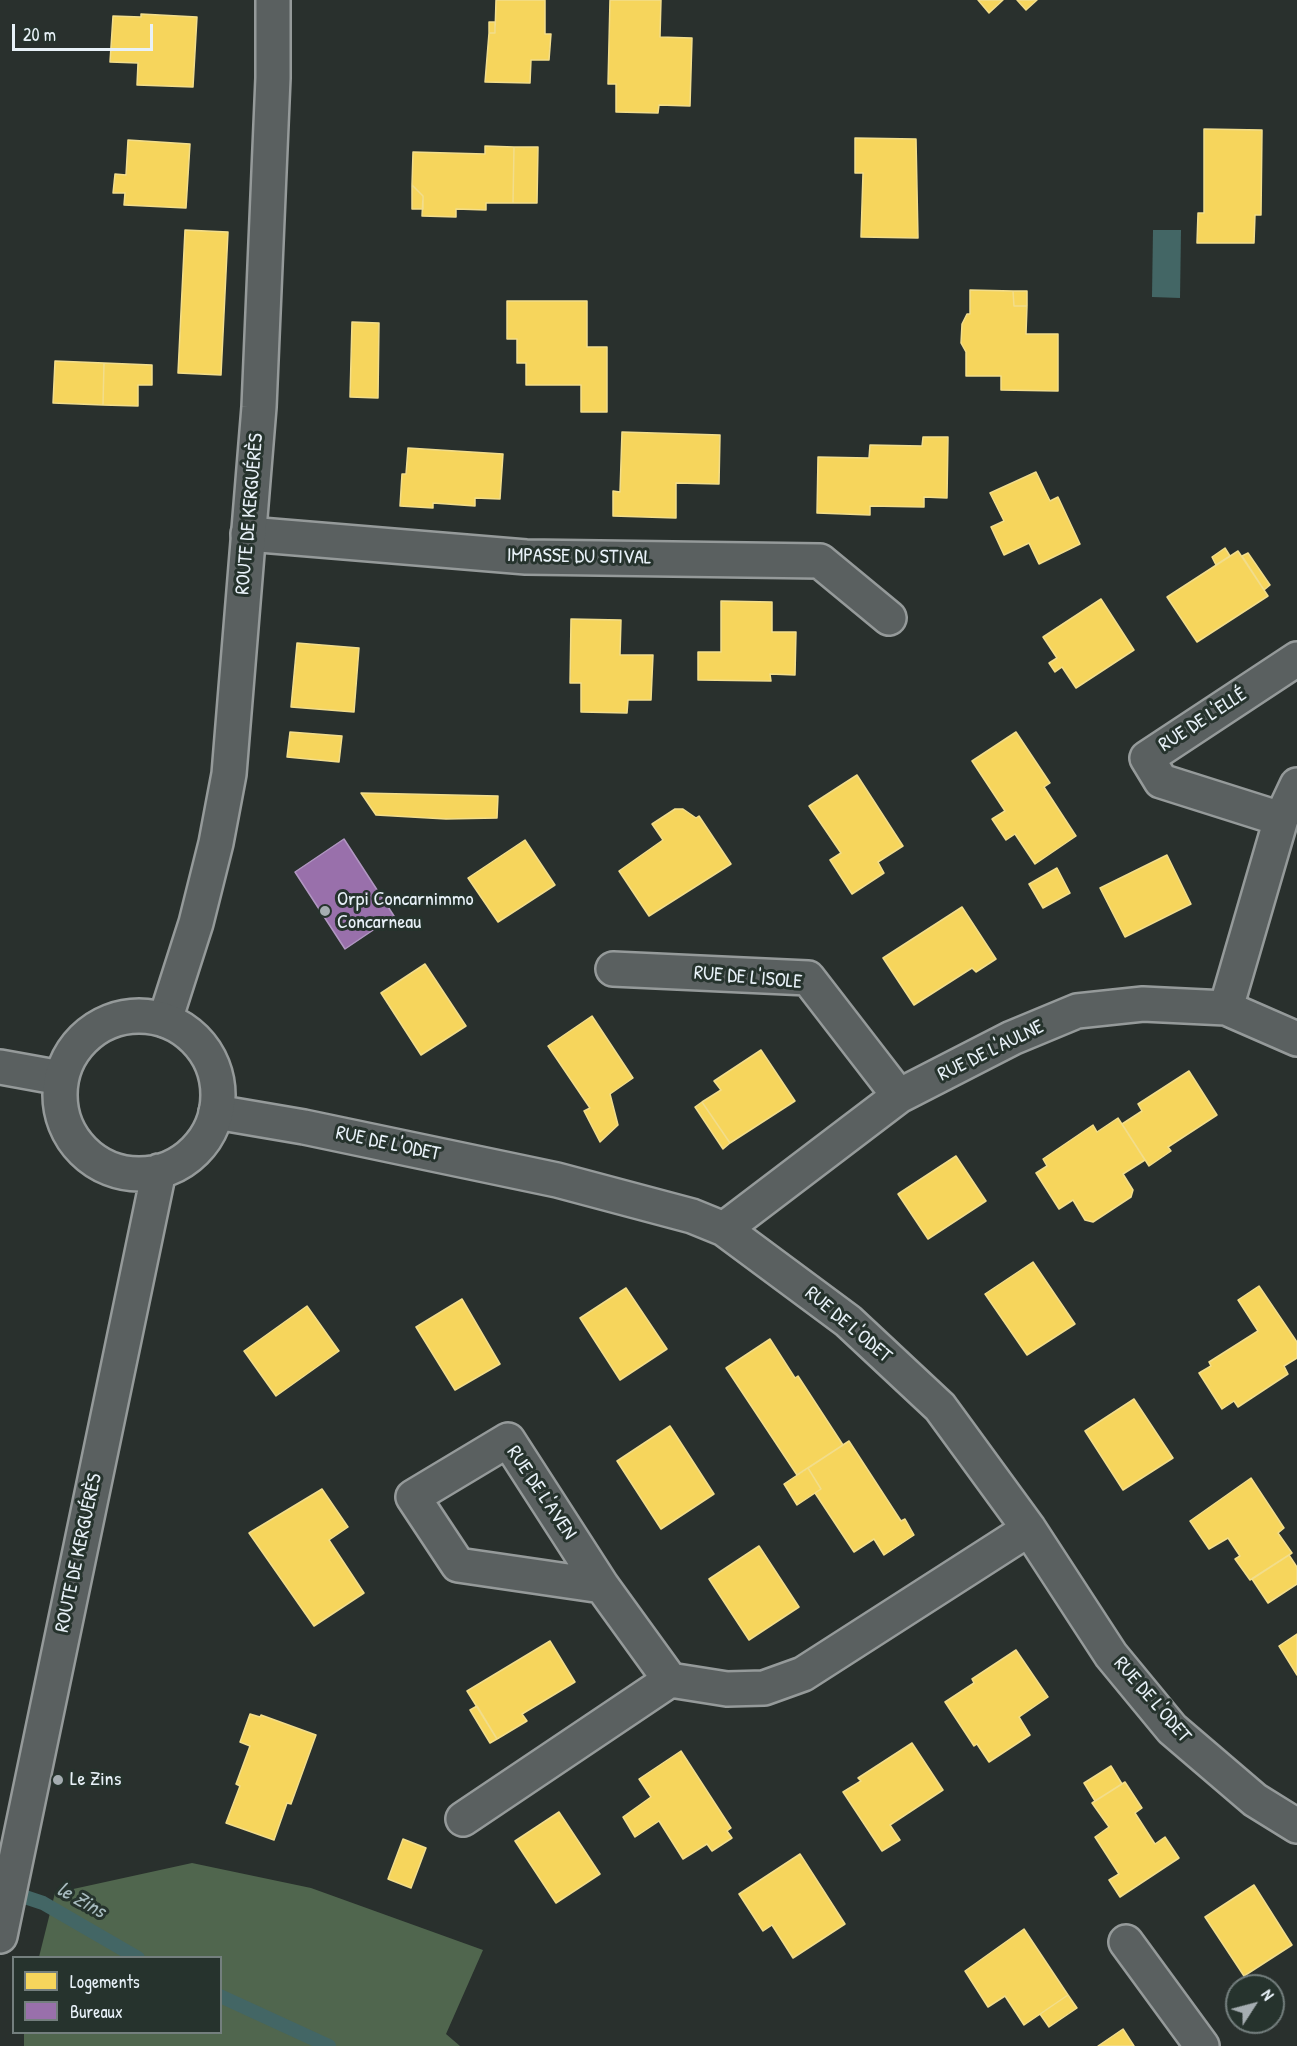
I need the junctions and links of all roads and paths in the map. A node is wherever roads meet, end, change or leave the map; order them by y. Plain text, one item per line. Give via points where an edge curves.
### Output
1 (273, 0) edge
2 (248, 534) junction
3 (890, 618) dead end
4 (1297, 659) edge
5 (1297, 785) edge
6 (1281, 819) junction
7 (613, 969) dead end
8 (1226, 1008) junction
9 (165, 1020) junction
10 (1297, 1039) edge
11 (0, 1067) edge
12 (61, 1078) junction
13 (899, 1096) junction
14 (216, 1112) junction
15 (159, 1171) junction
16 (724, 1229) junction
17 (1029, 1529) junction
18 (602, 1586) junction
19 (670, 1680) junction
20 (463, 1819) dead end
21 (1297, 1826) edge
22 (0, 1936) edge
23 (1126, 1942) dead end
24 (1202, 2046) edge

1 - 2 street, ROUTE DE KERGUÉRÈS via 267,259
2 - 3 street, IMPASSE DU STIVAL via 526,557 820,561
2 - 9 street, ROUTE DE KERGUÉRÈS via 229,774 196,923
4 - 6 street, RUE DE L'ELLÉ via 1147,758 1161,781
5 - 6 street
6 - 8 street
7 - 13 street, RUE DE L'ISOLE via 808,978
8 - 10 street, RUE DE L'AULNE
8 - 13 street, RUE DE L'AULNE via 1143,1004 1077,1011 1012,1038
9 - 12 street via 138,1016 112,1020 89,1033 71,1053
9 - 14 street via 185,1030 213,1067 218,1089
11 - 12 street
12 - 15 street via 60,1105 68,1131 84,1152 106,1167 132,1174
13 - 16 street, RUE DE L'AULNE
14 - 15 street via 196,1150
14 - 16 street, RUE DE L'ODET via 557,1180 692,1216
15 - 22 street, ROUTE DE KERGUÉRÈS
16 - 17 street, RUE DE L'ODET via 848,1321 940,1407
17 - 19 street via 803,1674 764,1688 727,1689
17 - 21 street, RUE DE L'ODET via 1112,1655 1173,1729 1255,1800
18 - 18 street, RUE DE L'AVEN via 508,1440 413,1497 458,1565
18 - 19 street, RUE DE L'AVEN
19 - 20 street
23 - 24 street

